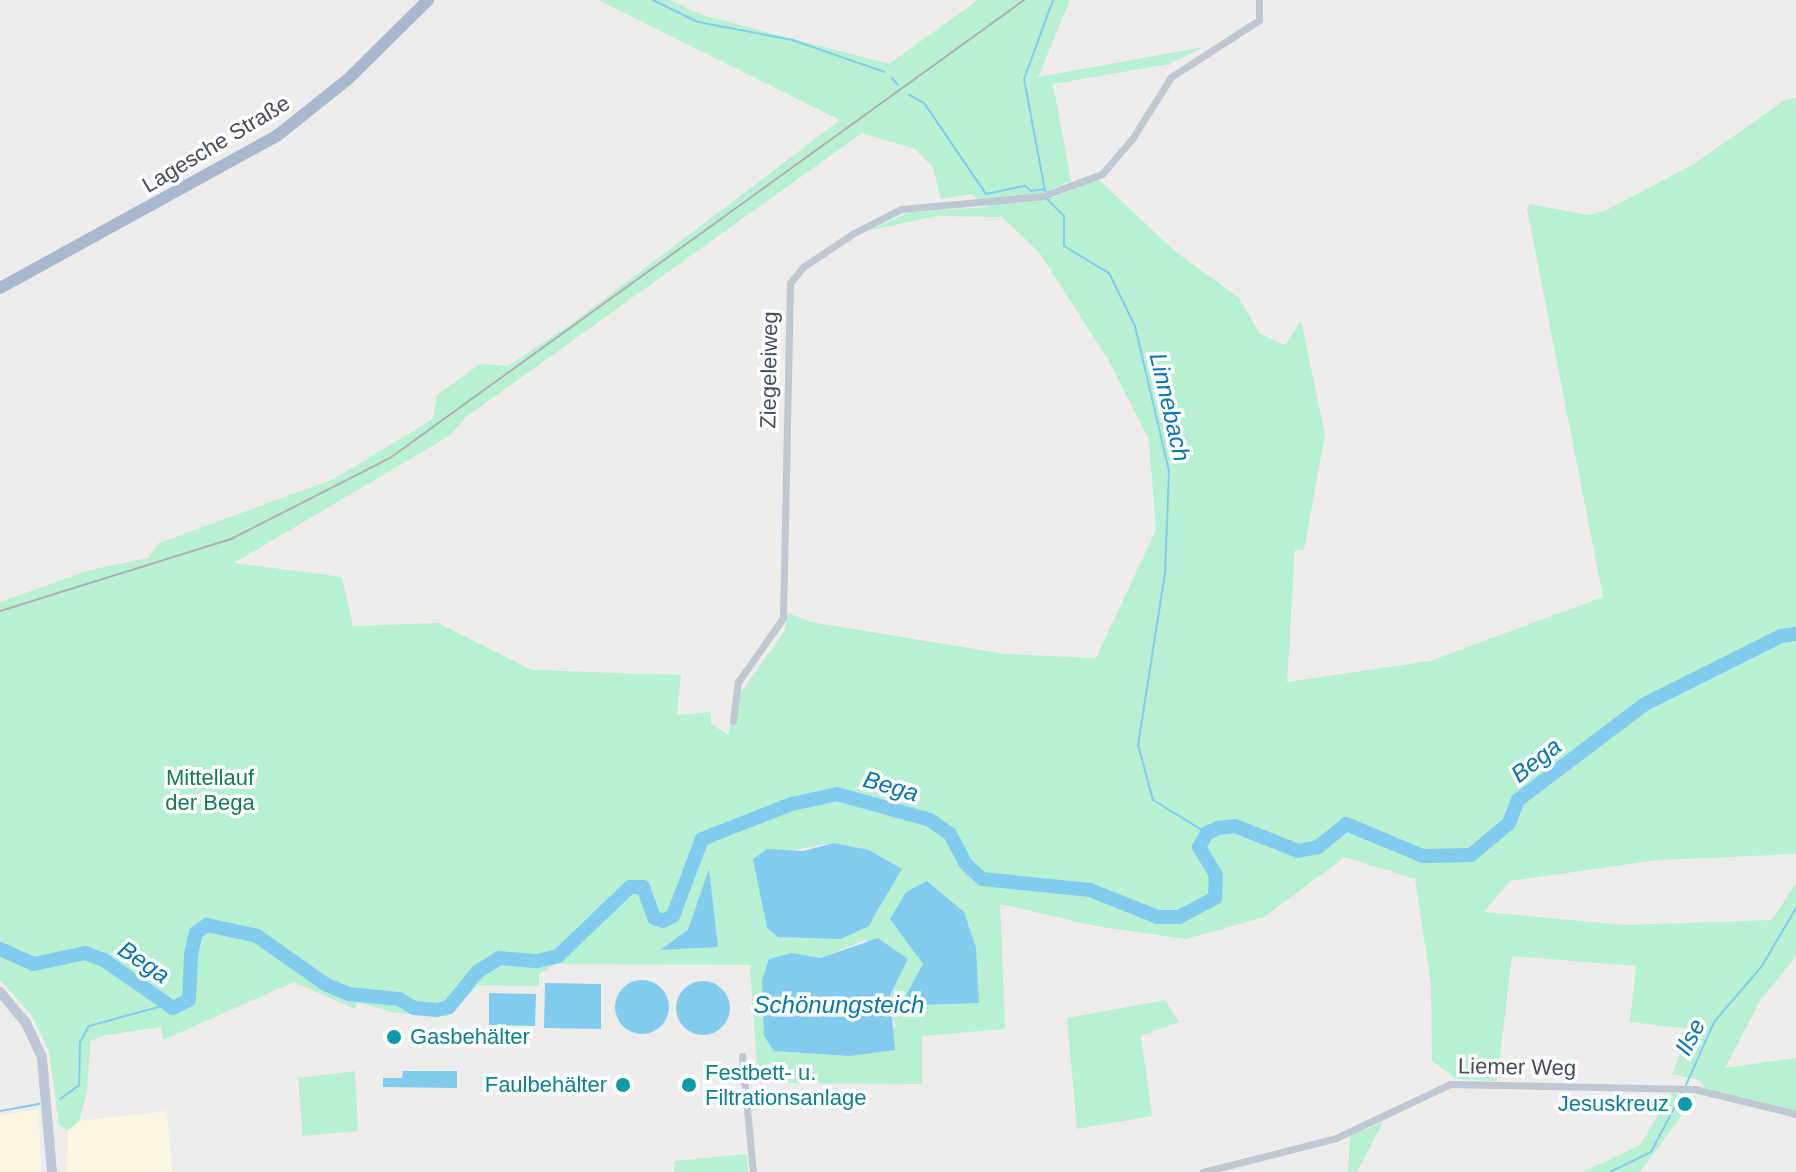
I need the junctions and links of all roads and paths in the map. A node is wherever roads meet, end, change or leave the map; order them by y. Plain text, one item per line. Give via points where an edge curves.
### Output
1 (428, 0) edge
2 (1259, 0) edge
3 (0, 288) edge
4 (733, 721) dead end
5 (0, 992) edge
6 (742, 1056) dead end
7 (1796, 1114) edge
8 (52, 1172) edge
9 (753, 1172) edge
10 (1203, 1172) edge

1 - 3 main road, Lagesche Straße via 347,80 278,135
2 - 4 street, Ziegeleiweg via 1259,20 1171,77 1132,139 1102,174 1045,195 901,209 816,258 790,283 783,618 738,682
5 - 8 street via 26,1023 42,1058
6 - 9 street
7 - 10 street, Liemer Weg via 1694,1089 1445,1085 1336,1138

